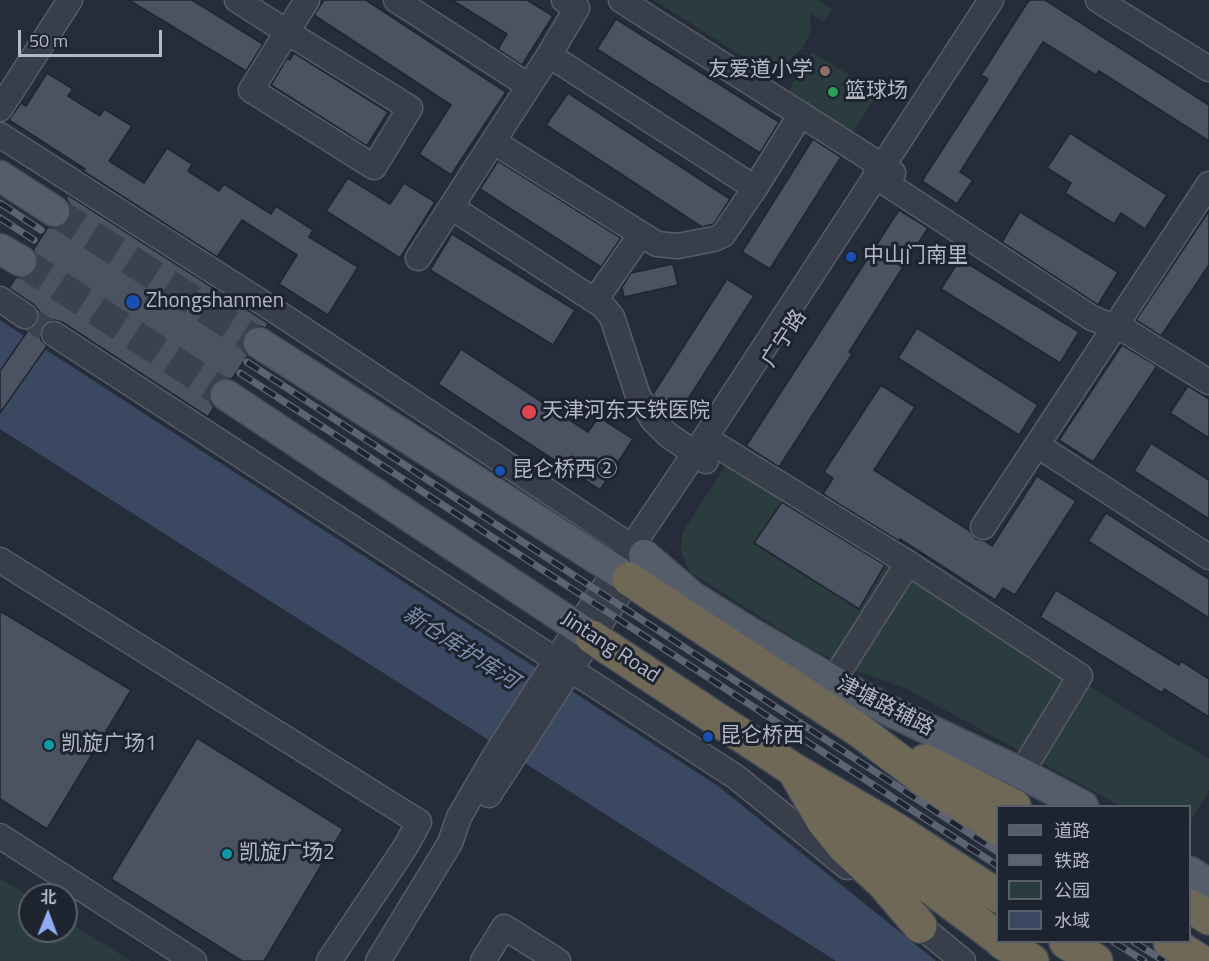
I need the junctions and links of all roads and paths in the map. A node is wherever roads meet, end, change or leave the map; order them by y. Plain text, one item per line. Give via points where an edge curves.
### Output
1 (70, 0) edge
2 (237, 0) edge
3 (307, 0) edge
4 (396, 0) edge
5 (621, 0) edge
6 (991, 0) edge
7 (1007, 0) edge
8 (1098, 0) edge
9 (574, 3) edge
10 (287, 32) junction
11 (549, 55) junction
12 (1207, 63) edge
13 (529, 86) junction
14 (0, 109) edge
15 (801, 114) junction
16 (0, 135) edge
17 (494, 142) junction
18 (884, 175) junction
19 (0, 176) edge
20 (1209, 184) edge
21 (755, 188) junction
22 (451, 207) junction
23 (54, 211) tunnel mouth
24 (641, 234) junction
25 (418, 258) dead end
26 (0, 299) edge
27 (596, 299) junction
28 (25, 316) tunnel mouth
29 (1114, 327) junction
30 (54, 334) tunnel mouth
31 (260, 343) tunnel mouth
32 (1209, 382) edge
33 (226, 395) tunnel mouth
34 (1037, 445) junction
35 (705, 449) junction
36 (983, 527) dead end
37 (1209, 557) edge
38 (0, 560) edge
39 (630, 563) junction
40 (908, 563) junction
41 (584, 632) junction
42 (560, 669) junction
43 (833, 681) junction
44 (860, 731) junction
45 (794, 770) junction
46 (1022, 773) junction
47 (1010, 805) edge
48 (1079, 805) edge
49 (419, 822) junction
50 (996, 829) edge
51 (0, 836) edge
52 (450, 843) junction
53 (1191, 873) edge
54 (1209, 884) edge
55 (996, 895) edge
56 (1191, 907) edge
57 (1209, 918) edge
58 (921, 926) junction
59 (996, 936) edge
60 (1004, 943) edge
61 (1068, 943) edge
62 (1172, 943) edge
63 (194, 961) edge
64 (329, 961) edge
65 (378, 961) edge
66 (483, 961) edge
67 (558, 961) edge
68 (963, 961) edge
69 (1032, 961) edge
70 (1096, 961) edge
71 (1200, 961) edge

1 - 14 street
2 - 10 street
3 - 10 street
4 - 13 street
5 - 15 street
6 - 18 street, 广宁路
7 - 18 street, 广宁路
8 - 12 street
9 - 11 street
10 - 10 street via 410,108 374,167 251,90
11 - 13 street
11 - 21 street
13 - 17 street
15 - 18 street
15 - 21 street
16 - 39 street via 280,314
17 - 22 street
17 - 24 street
18 - 29 street via 1092,318
18 - 35 street, 广宁路
19 - 23 main road
20 - 29 street
21 - 24 street via 723,235 714,239 678,246 657,244
22 - 25 street
22 - 27 street
24 - 27 street
26 - 28 street
27 - 35 street via 612,317 638,396 653,420 668,435
29 - 32 street
29 - 34 street
30 - 42 street
31 - 39 main road
33 - 41 main road, Jintang Road
34 - 36 street
34 - 37 street
35 - 39 street, 广宁路
35 - 40 street
38 - 49 street
39 - 41 street, 广宁路
39 - 43 main road, 津塘路辅路
39 - 44 highway
40 - 43 street
40 - 46 street via 1080,676
41 - 42 street, 广宁路
41 - 45 highway, Jintang Road
42 - 52 street, 广宁路 via 501,762 459,817
42 - 58 street via 736,777
43 - 46 main road, 津塘路辅路
44 - 47 highway
44 - 50 highway
45 - 55 highway, Jintang Road via 896,829
45 - 58 highway via 843,847 883,883
45 - 59 highway via 874,845
46 - 48 main road, 津塘路辅路
49 - 52 street
49 - 64 street
51 - 63 street
52 - 65 street, 广宁路
53 - 54 main road
56 - 57 highway
58 - 68 street
60 - 69 highway
61 - 70 highway
62 - 71 highway
66 - 67 street via 504,927

